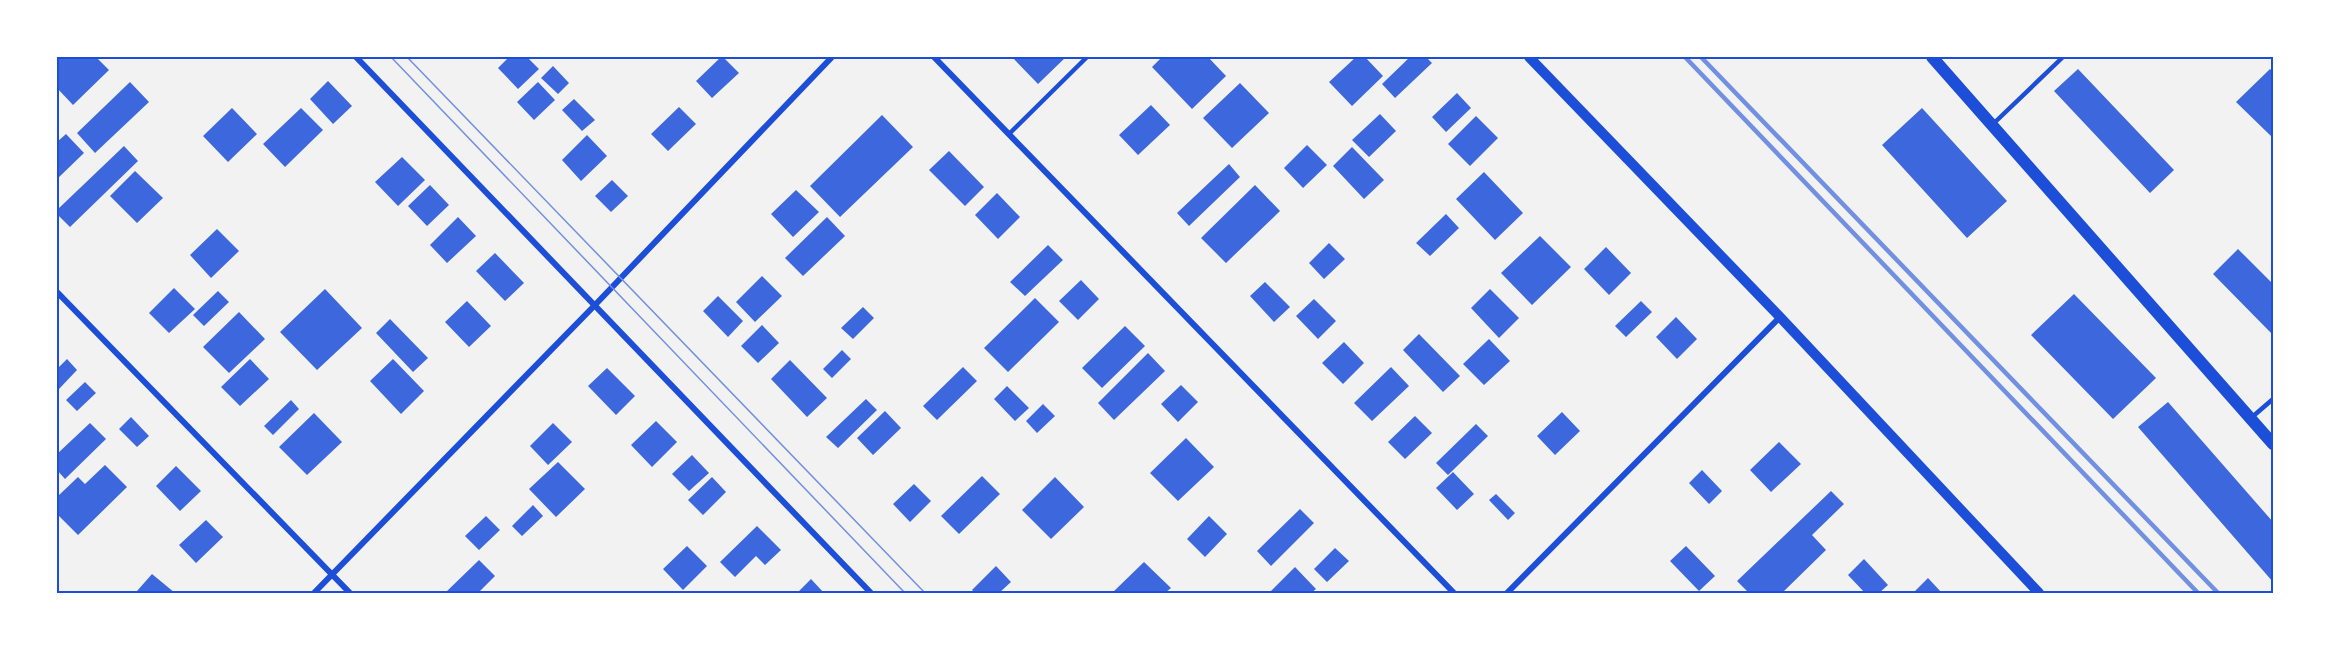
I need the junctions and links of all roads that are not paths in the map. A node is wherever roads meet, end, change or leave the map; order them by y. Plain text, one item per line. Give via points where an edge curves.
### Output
1 (356, 57) edge
2 (832, 57) edge
3 (934, 57) edge
4 (1087, 57) edge
5 (1529, 57) edge
6 (1932, 57) edge
7 (2063, 57) edge
8 (1992, 125) junction
9 (1009, 134) junction
10 (57, 292) edge
11 (595, 305) junction
12 (1780, 317) junction
13 (2273, 399) edge
14 (2251, 418) junction
15 (2273, 444) edge
16 (332, 575) junction
17 (314, 593) edge
18 (351, 593) edge
19 (871, 593) edge
20 (1454, 593) edge
21 (1507, 593) edge
22 (2039, 593) edge

1 - 11 street
2 - 11 street
3 - 9 street
4 - 9 lane
5 - 12 street
6 - 8 main road
7 - 8 lane
8 - 14 main road
9 - 20 street
10 - 16 street
11 - 16 street
11 - 19 street
12 - 21 street
12 - 22 street
13 - 14 lane
14 - 15 main road
16 - 17 street
16 - 18 street

